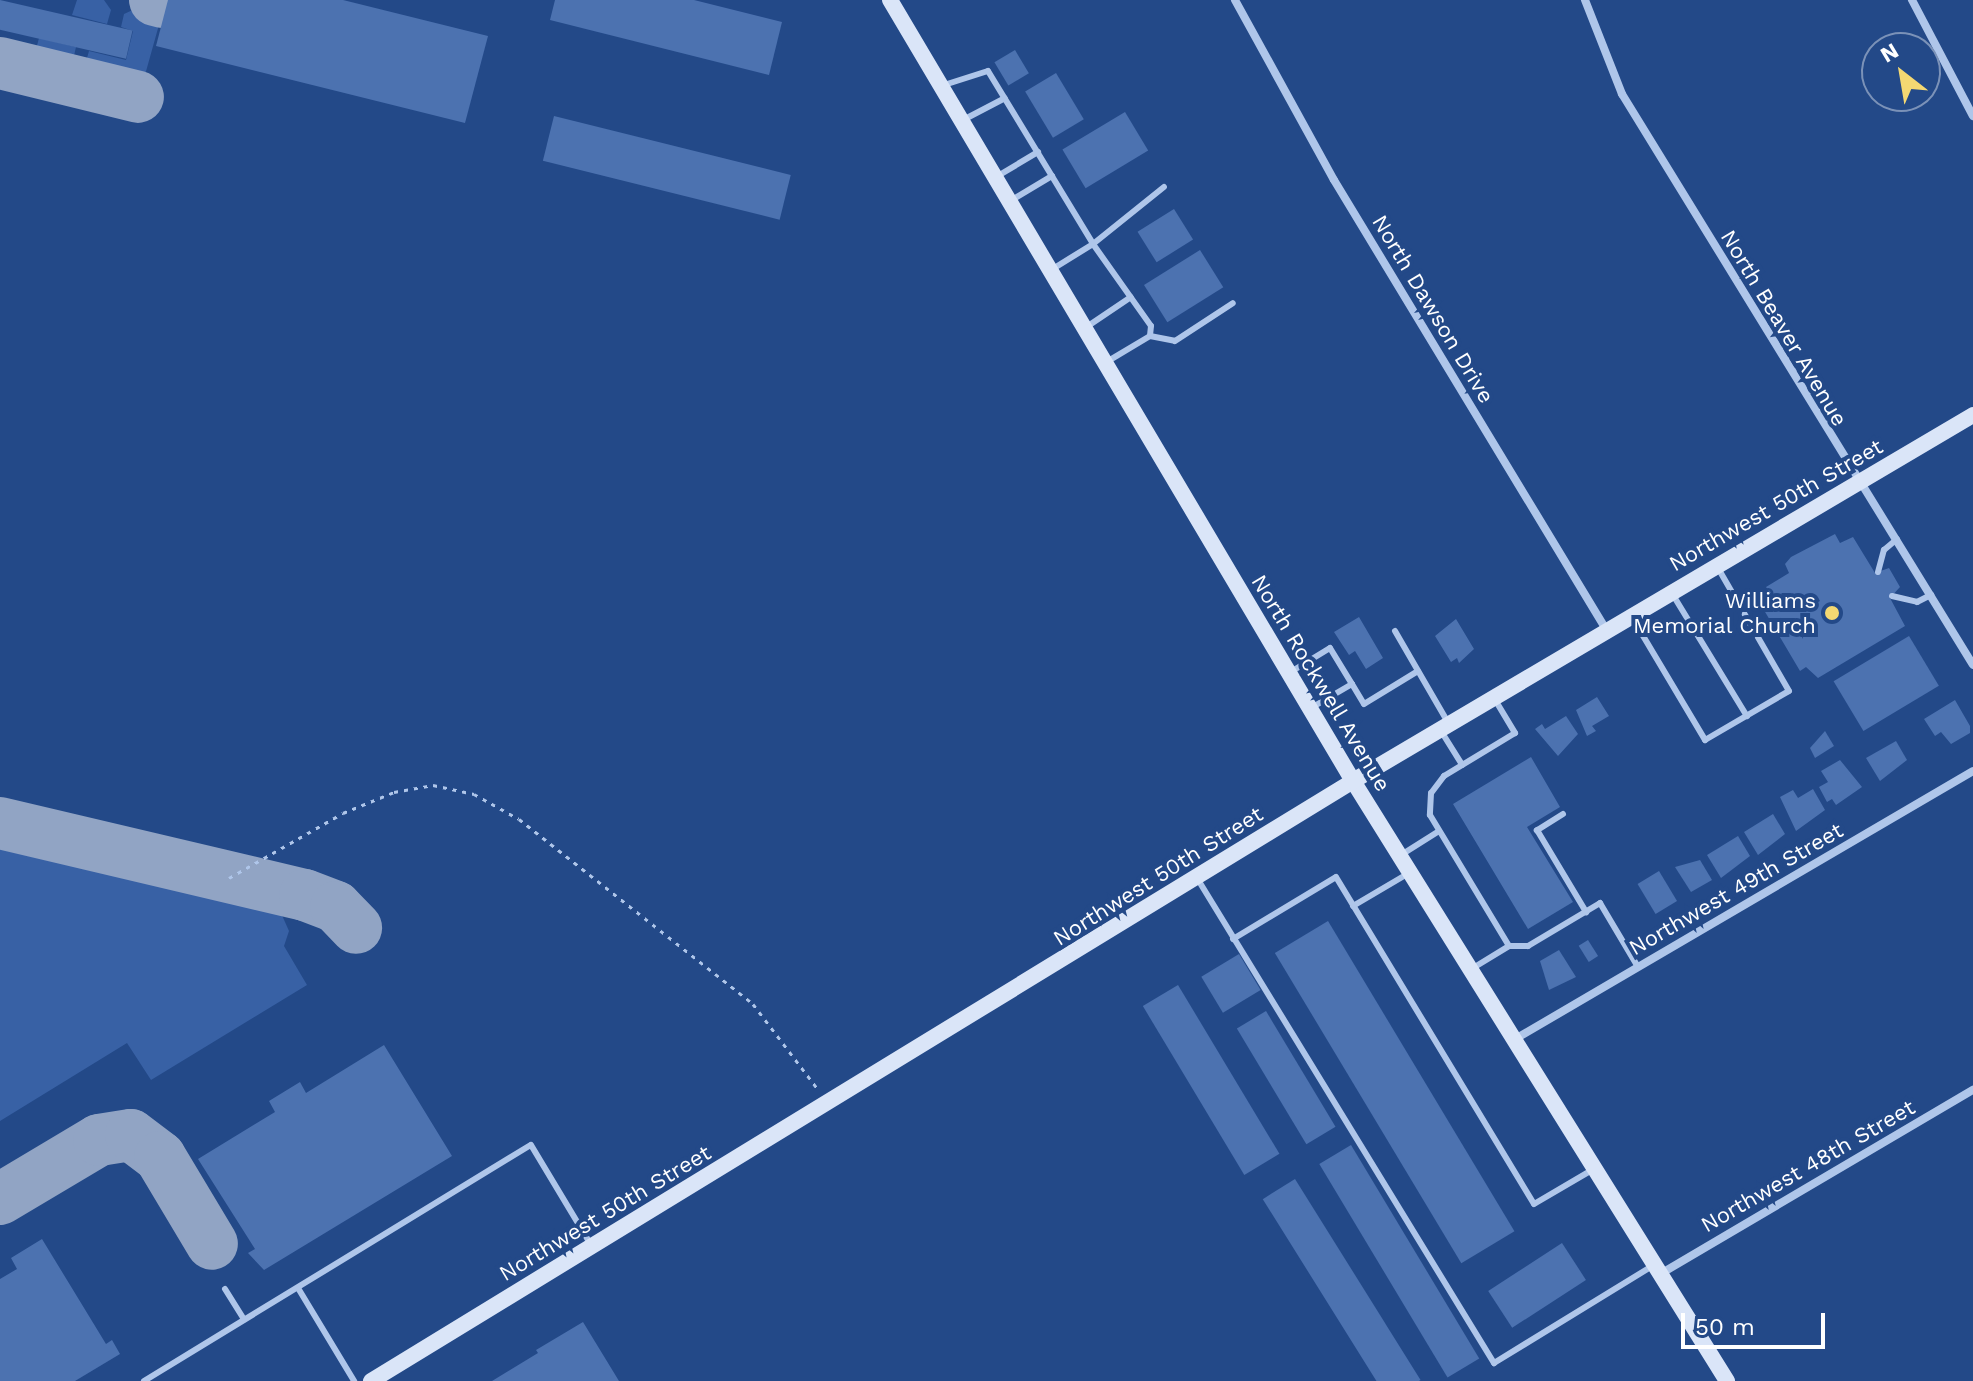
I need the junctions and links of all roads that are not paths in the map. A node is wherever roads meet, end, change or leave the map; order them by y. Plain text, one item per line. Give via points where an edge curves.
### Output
1 (890, 0) edge
2 (1235, 0) edge
3 (1585, 0) edge
4 (1912, 0) edge
5 (942, 86) junction
6 (1005, 98) junction
7 (1973, 116) edge
8 (963, 120) junction
9 (1038, 152) junction
10 (1052, 176) junction
11 (996, 177) junction
12 (1164, 187) dead end
13 (1010, 201) junction
14 (1093, 244) junction
15 (1051, 270) junction
16 (1131, 297) junction
17 (1233, 303) dead end
18 (1085, 328) junction
19 (1150, 336) junction
20 (1105, 363) junction
21 (1973, 415) edge
22 (1859, 482) junction
23 (1897, 539) junction
24 (1716, 565) junction
25 (1878, 572) dead end
26 (1671, 592) junction
27 (1931, 595) junction
28 (1892, 596) dead end
29 (1631, 616) junction
30 (1395, 631) dead end
31 (1607, 631) junction
32 (1973, 665) edge
33 (1418, 671) junction
34 (1289, 673) junction
35 (1352, 684) junction
36 (1494, 698) junction
37 (1310, 708) junction
38 (1747, 716) junction
39 (1444, 727) junction
40 (1462, 765) junction
41 (1973, 771) edge
42 (1353, 781) junction
43 (1563, 814) dead end
44 (1439, 831) junction
45 (1401, 855) junction
46 (1411, 871) junction
47 (1197, 878) junction
48 (1353, 906) junction
49 (1586, 912) junction
50 (1233, 939) junction
51 (1509, 946) junction
52 (1638, 967) junction
53 (1473, 968) junction
54 (1517, 1038) junction
55 (1973, 1090) edge
56 (1597, 1168) junction
57 (592, 1247) junction
58 (1659, 1268) junction
59 (298, 1288) junction
60 (225, 1289) dead end
61 (244, 1320) junction
62 (144, 1381) edge
63 (354, 1381) edge
64 (371, 1381) edge
65 (1727, 1381) edge

1 - 5 street, North Rockwell Avenue
2 - 31 street, North Dawson Drive via 1334,180
3 - 22 street, North Beaver Avenue via 1622,94
4 - 7 street
5 - 6 lane via 988,71
5 - 8 street, North Rockwell Avenue
6 - 8 lane
6 - 9 lane
8 - 11 street, North Rockwell Avenue
9 - 10 lane
9 - 11 lane
10 - 13 lane
10 - 14 lane
11 - 13 street, North Rockwell Avenue
12 - 14 lane
13 - 15 street, North Rockwell Avenue
14 - 15 lane
14 - 16 lane
15 - 18 street, North Rockwell Avenue
16 - 18 lane
16 - 19 lane via 1151,326
17 - 19 lane via 1175,341
18 - 20 street, North Rockwell Avenue
19 - 20 lane
20 - 34 street, North Rockwell Avenue
21 - 22 street, Northwest 50th Street
22 - 23 street, North Beaver Avenue
22 - 24 street, Northwest 50th Street
23 - 25 lane via 1884,550
23 - 27 street, North Beaver Avenue
24 - 26 street, Northwest 50th Street
24 - 38 lane via 1789,691
26 - 29 street, Northwest 50th Street
26 - 38 lane
27 - 28 lane via 1917,602
27 - 32 street, North Beaver Avenue
29 - 31 street, Northwest 50th Street
29 - 38 lane via 1705,740
30 - 33 lane
31 - 36 street, Northwest 50th Street
33 - 35 lane via 1364,704
33 - 39 lane
34 - 35 lane via 1330,648
34 - 37 street, North Rockwell Avenue
35 - 37 lane
36 - 39 street, Northwest 50th Street
36 - 40 lane via 1515,733
37 - 42 street, North Rockwell Avenue
39 - 40 lane
39 - 42 street, Northwest 50th Street
40 - 44 lane via 1431,793 1430,815
41 - 52 street, Northwest 49th Street
42 - 45 street, North Rockwell Avenue
42 - 47 street, Northwest 50th Street
43 - 49 lane via 1537,830
44 - 45 lane
44 - 51 lane
45 - 46 street, North Rockwell Avenue
46 - 48 lane
46 - 53 street, North Rockwell Avenue
47 - 50 lane
47 - 57 street, Northwest 50th Street
48 - 50 lane via 1336,877
48 - 56 lane via 1534,1204
49 - 51 lane via 1528,946
49 - 52 lane via 1600,903
50 - 58 lane via 1494,1363
51 - 53 lane
52 - 54 street, Northwest 49th Street
53 - 54 street, North Rockwell Avenue
54 - 56 street, North Rockwell Avenue
55 - 58 street, Northwest 48th Street
56 - 58 street, North Rockwell Avenue
57 - 59 lane via 531,1145
57 - 64 street, Northwest 50th Street
58 - 65 street, North Rockwell Avenue
59 - 61 lane
59 - 63 lane
60 - 61 lane
61 - 62 lane

